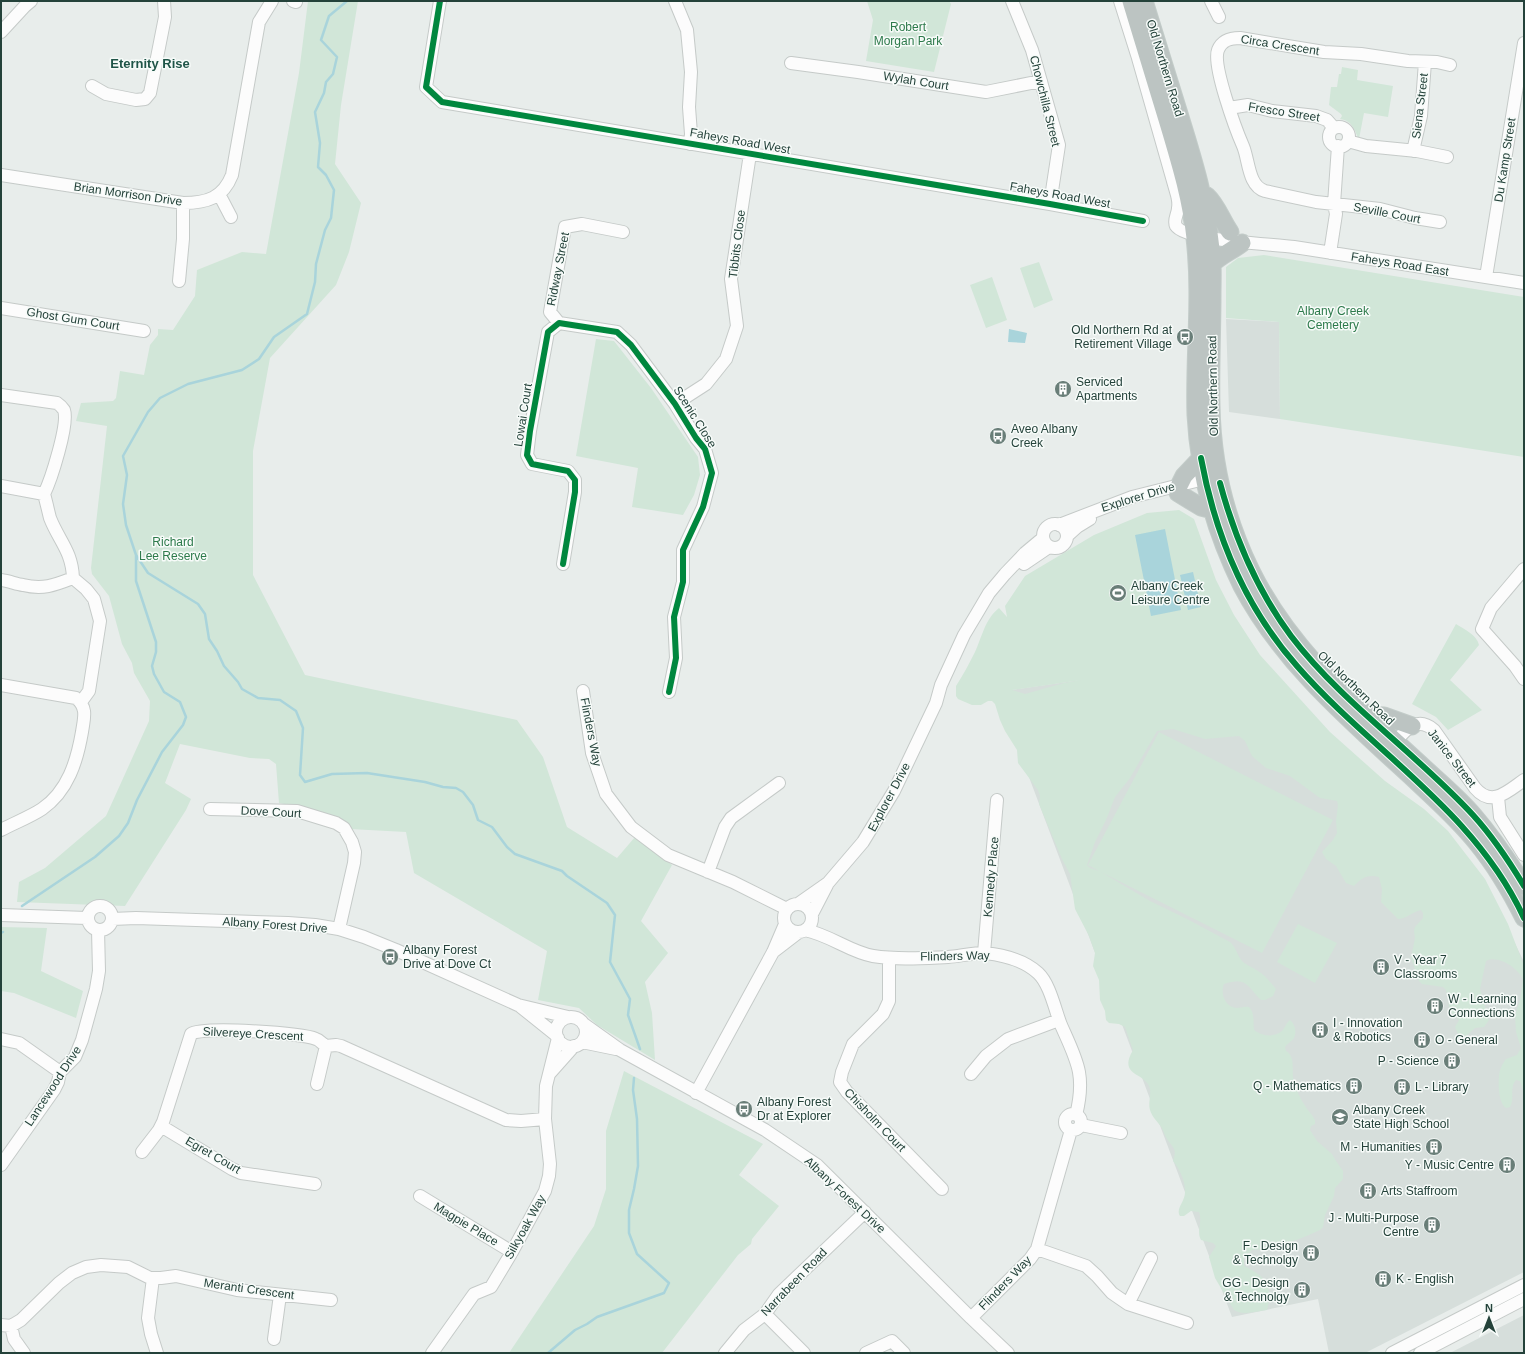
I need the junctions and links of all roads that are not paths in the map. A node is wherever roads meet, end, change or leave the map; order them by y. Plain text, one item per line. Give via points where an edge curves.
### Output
1 (164, 1) edge
2 (272, 1) edge
3 (440, 1) edge
4 (675, 1) edge
5 (1012, 1) edge
6 (1120, 1) edge
7 (1131, 1) edge
8 (1144, 1) edge
9 (1212, 1) edge
10 (25, 3) edge
11 (1219, 17) dead end
12 (1, 32) edge
13 (1524, 43) edge
14 (1425, 62) junction
15 (791, 63) dead end
16 (1450, 65) dead end
17 (1041, 81) junction
18 (92, 86) dead end
19 (1229, 108) junction
20 (685, 143) junction
21 (1343, 144) junction
22 (1413, 151) junction
23 (750, 154) junction
24 (1447, 156) dead end
25 (1, 175) edge
26 (1202, 192) junction
27 (219, 194) junction
28 (183, 203) junction
29 (1050, 204) junction
30 (1334, 204) junction
31 (231, 218) dead end
32 (1142, 221) dead end
33 (1440, 222) dead end
34 (1202, 231) junction
35 (623, 232) dead end
36 (1236, 237) junction
37 (1326, 252) junction
38 (1212, 264) junction
39 (1486, 277) junction
40 (179, 281) dead end
41 (1524, 283) edge
42 (1, 308) edge
43 (559, 323) junction
44 (144, 331) dead end
45 (1, 395) edge
46 (675, 404) junction
47 (1201, 458) junction
48 (1213, 481) junction
49 (1, 486) edge
50 (1179, 489) junction
51 (44, 494) junction
52 (1212, 510) junction
53 (1059, 525) junction
54 (1067, 536) junction
55 (1046, 542) junction
56 (563, 564) dead end
57 (1524, 569) edge
58 (73, 578) junction
59 (1, 580) edge
60 (1524, 679) edge
61 (1, 685) edge
62 (583, 691) dead end
63 (669, 692) dead end
64 (81, 702) junction
65 (1367, 715) junction
66 (1412, 726) junction
67 (1391, 747) junction
68 (1524, 780) edge
69 (780, 783) dead end
70 (1498, 797) junction
71 (997, 800) dead end
72 (210, 809) dead end
73 (1, 830) edge
74 (1524, 855) edge
75 (708, 872) junction
76 (828, 883) junction
77 (1524, 886) edge
78 (788, 914) junction
79 (1, 915) edge
80 (87, 918) junction
81 (1524, 918) edge
82 (112, 919) junction
83 (807, 925) junction
84 (339, 929) junction
85 (98, 930) junction
86 (773, 952) junction
87 (984, 953) junction
88 (889, 958) junction
89 (518, 1005) junction
90 (568, 1017) junction
91 (1059, 1020) junction
92 (585, 1025) junction
93 (557, 1037) junction
94 (1, 1039) edge
95 (578, 1044) junction
96 (326, 1046) junction
97 (620, 1050) junction
98 (60, 1072) junction
99 (549, 1074) junction
100 (971, 1074) dead end
101 (317, 1084) dead end
102 (696, 1092) junction
103 (546, 1119) junction
104 (1076, 1123) junction
105 (161, 1126) junction
106 (1122, 1133) dead end
107 (142, 1152) dead end
108 (3, 1158) edge
109 (315, 1184) dead end
110 (942, 1189) dead end
111 (420, 1196) dead end
112 (865, 1212) junction
113 (1037, 1249) junction
114 (512, 1252) junction
115 (1151, 1258) dead end
116 (154, 1278) junction
117 (1524, 1285) edge
118 (280, 1294) junction
119 (1524, 1299) edge
120 (331, 1300) dead end
121 (1128, 1304) junction
122 (765, 1314) junction
123 (971, 1318) junction
124 (1187, 1323) dead end
125 (6, 1325) edge
126 (274, 1339) dead end
127 (1417, 1340) junction
128 (1005, 1352) edge
129 (1424, 1352) edge
130 (24, 1353) edge
131 (157, 1353) edge
132 (432, 1353) edge
133 (725, 1353) edge
134 (804, 1353) edge
135 (866, 1353) edge
136 (904, 1353) edge
137 (1392, 1353) edge

1 - 18 street via 165,17 150,93 145,98 136,100 106,94
2 - 27 street via 260,22 232,175
3 - 20 street, Faheys Road West via 426,87 442,102
4 - 20 street via 687,30 691,72 691,134
5 - 17 street, Chowchilla Street via 1026,33
6 - 34 street, Old Northern Road via 1177,196 1176,225 1180,230
7 - 34 highway, Old Northern Road via 1190,200
8 - 26 highway, Old Northern Road
9 - 11 street
10 - 12 street
13 - 39 street, Du Kamp Street
14 - 16 street, Circa Crescent
14 - 19 street, Circa Crescent via 1330,53 1231,38 1219,47 1216,60
14 - 22 street, Siena Street via 1421,116
15 - 17 street, Wylah Court via 986,92
17 - 29 street, Chowchilla Street via 1059,145
19 - 21 street, Fresco Street via 1248,105 1272,111 1316,116 1327,120 1334,128 1330,132 1333,144
19 - 30 street, Circa Crescent via 1257,186 1262,190 1293,198
20 - 23 street, Faheys Road West
21 - 22 street
21 - 30 street
22 - 24 street
23 - 29 street, Faheys Road West
23 - 46 street, Tibbits Close via 731,279 737,326 726,359 706,384
25 - 28 street, Brian Morrison Drive
26 - 34 highway, Old Northern Road
26 - 36 highway via 1213,201 1221,220
27 - 28 street, Brian Morrison Drive via 202,202
27 - 31 street
28 - 40 street
29 - 32 street, Faheys Road West
30 - 33 street, Seville Court via 1374,208
30 - 37 street via 1336,214
34 - 36 street, Faheys Road East
34 - 38 highway, Old Northern Road
34 - 47 highway, Old Northern Road via 1198,278 1196,414
35 - 43 street, Ridway Street via 582,224 565,227 550,312
36 - 37 street, Faheys Road East via 1260,238 1276,244
36 - 38 highway via 1234,250
37 - 39 street, Faheys Road East
38 - 48 highway, Old Northern Road
39 - 41 street, Faheys Road East
42 - 44 street, Ghost Gum Court
43 - 46 street, Scenic Close via 617,332 632,345
43 - 56 street, Lowai Court via 548,332 527,455 532,464 568,471 575,480
45 - 51 street via 57,404 64,410 59,450
46 - 63 street, Scenic Close via 705,449 712,473 704,507 683,550 684,582 674,617 676,658
47 - 48 highway, Old Northern Road
47 - 50 highway via 1184,476
48 - 50 street, Explorer Drive
48 - 52 highway, Old Northern Road
48 - 65 highway, Old Northern Road via 1251,571 1272,608 1316,666
49 - 51 street
50 - 52 highway via 1201,507
50 - 53 street, Explorer Drive via 1124,500
50 - 54 street, Explorer Drive via 1098,516 1077,527
51 - 58 street via 50,517 69,553 73,565
52 - 67 highway, Old Northern Road via 1243,586 1273,636 1313,683
53 - 54 street via 1065,529
53 - 55 street via 1053,524 1046,528
54 - 55 street via 1066,543 1060,547 1055,548
55 - 76 street, Explorer Drive via 1010,568 989,593 964,635 936,703 894,791 872,830 854,855
57 - 60 street via 1491,608 1482,629
58 - 59 street via 53,586 38,587
58 - 64 street via 94,599 100,621 89,691
61 - 64 street via 76,698
62 - 75 street, Flinders Way via 592,753 606,794 631,827 668,855
64 - 73 street via 84,708 82,735 66,784 58,795 41,809
65 - 66 highway via 1384,716
65 - 67 highway, Old Northern Road
66 - 67 street, Janice Street
66 - 70 street, Janice Street via 1417,723 1424,724 1434,730 1479,792
67 - 77 highway, Old Northern Road via 1473,814 1502,851
67 - 81 highway, Old Northern Road via 1477,842 1501,877
68 - 70 street
69 - 75 street via 731,818
70 - 74 street via 1500,817
71 - 87 street, Kennedy Place
72 - 84 street, Dove Court via 297,811 344,828 355,852
75 - 78 street, Flinders Way via 733,882
76 - 78 street, Explorer Drive
76 - 83 street, Explorer Drive
78 - 83 street via 791,930
78 - 83 street via 806,907
78 - 86 street, Explorer Drive
79 - 80 street
80 - 82 street via 91,909 100,906 109,910
80 - 85 street via 90,926
82 - 84 street, Albany Forest Drive via 288,923
82 - 85 street via 108,927
83 - 86 street, Explorer Drive
83 - 88 street, Flinders Way via 817,933 860,953
84 - 89 street, Albany Forest Drive via 396,950
85 - 98 street, Lancewood Drive via 99,971 96,989 79,1049
86 - 102 street, Explorer Drive
87 - 88 street, Flinders Way via 950,957
87 - 91 street, Flinders Way via 1016,960 1038,973 1050,993
88 - 110 street, Chisholm Court via 889,1001 883,1014 853,1044 840,1082
89 - 90 street, Albany Forest Drive
89 - 93 street, Albany Forest Drive
90 - 92 street via 578,1018
90 - 93 street via 558,1024
91 - 100 street via 1008,1039 986,1056
91 - 104 street, Flinders Way via 1080,1072 1081,1094
92 - 95 street via 586,1035
92 - 97 street, Albany Forest Drive
93 - 95 street via 565,1045
93 - 99 street, Silkyoak Way
94 - 98 street via 19,1043
95 - 97 street, Albany Forest Drive
95 - 99 street
96 - 101 street
96 - 103 street, Silvereye Crescent via 341,1046 506,1120
96 - 105 street, Silvereye Crescent via 316,1039 298,1035 194,1032 190,1036
97 - 102 street, Albany Forest Drive
98 - 108 street, Lancewood Drive via 54,1090
99 - 103 street, Silkyoak Way via 546,1086
102 - 112 street, Albany Forest Drive via 765,1130 806,1157
103 - 114 street, Silkyoak Way via 549,1176 545,1191
104 - 106 street
104 - 113 street, Flinders Way
105 - 107 street, Silvereye Crescent
105 - 109 street, Egret Court via 241,1173
111 - 114 street, Magpie Place
112 - 122 street, Narrabeen Road via 779,1294
112 - 123 street, Albany Forest Drive
113 - 121 street via 1086,1266 1112,1293
113 - 123 street, Flinders Way via 1030,1260
114 - 132 street, Silkyoak Way via 491,1287 474,1294
115 - 121 street
116 - 118 street, Meranti Crescent via 176,1276 226,1288
116 - 125 street via 128,1267 86,1267 65,1277 26,1317
116 - 131 street via 148,1318
117 - 127 street
118 - 120 street, Meranti Crescent
118 - 126 street
119 - 129 street
121 - 124 street
122 - 133 street, Narrabeen Road via 744,1330
122 - 134 street
123 - 128 street, Albany Forest Drive
125 - 130 street
127 - 129 street
127 - 137 street
135 - 136 street via 892,1341

